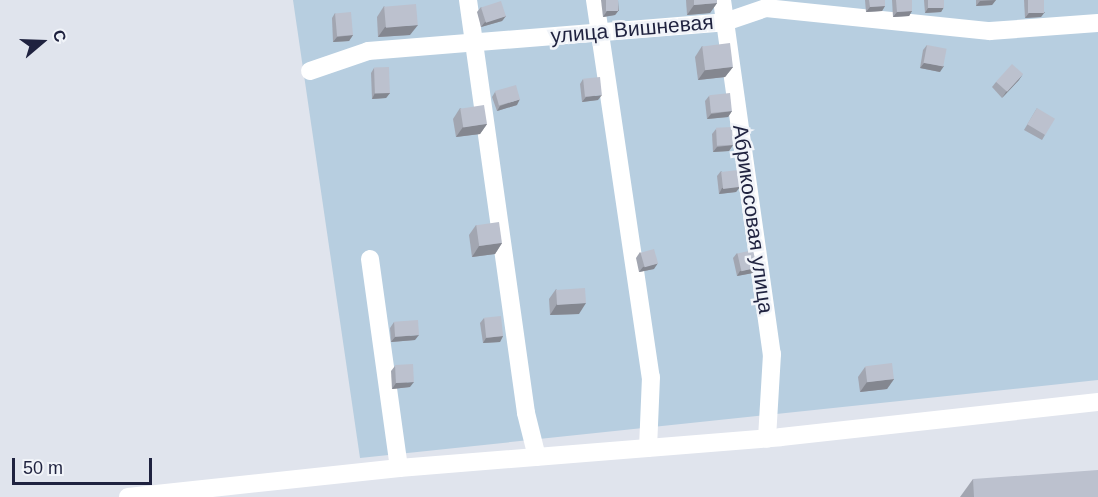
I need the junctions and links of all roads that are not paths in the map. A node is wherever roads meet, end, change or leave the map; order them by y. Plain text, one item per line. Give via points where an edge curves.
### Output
1 (468, 0) edge
2 (595, 0) edge
3 (722, 0) edge
4 (724, 22) junction
5 (1098, 23) edge
6 (600, 32) junction
7 (474, 42) junction
8 (310, 70) dead end
9 (370, 259) dead end
10 (1098, 402) edge
11 (767, 439) junction
12 (648, 448) junction
13 (537, 457) junction
14 (399, 468) junction
15 (128, 497) edge

1 - 7 street
2 - 6 street
3 - 4 street, Абрикосовая улица
4 - 5 street, улица Вишневая via 766,8 990,31
4 - 6 street, улица Вишневая
4 - 11 street, Абрикосовая улица via 772,354
6 - 7 street, улица Вишневая
6 - 12 street via 651,377
7 - 8 street, улица Вишневая via 368,51
7 - 13 street via 526,413
9 - 14 street
10 - 11 street
11 - 12 street
12 - 13 street
13 - 14 street
14 - 15 street

